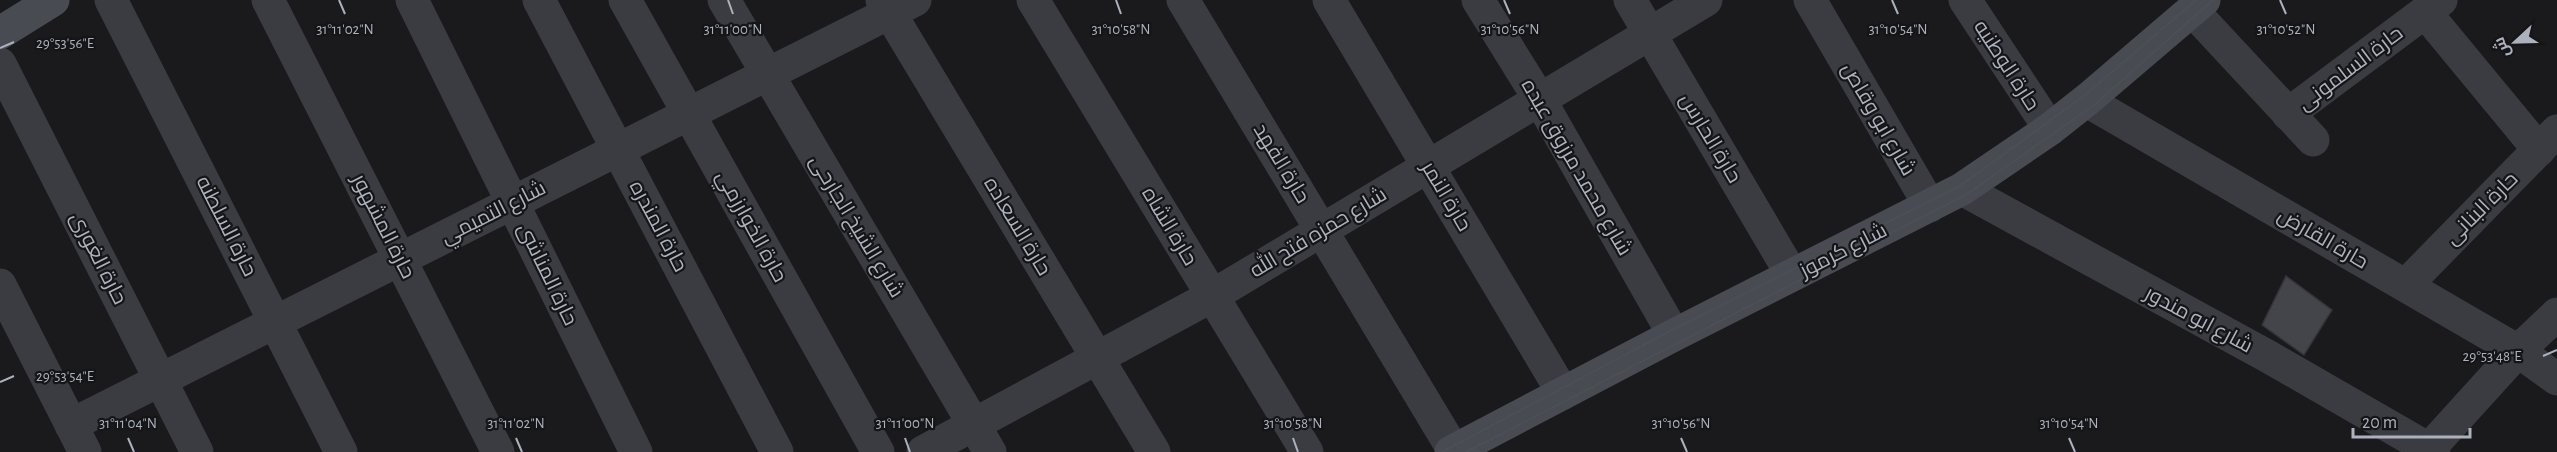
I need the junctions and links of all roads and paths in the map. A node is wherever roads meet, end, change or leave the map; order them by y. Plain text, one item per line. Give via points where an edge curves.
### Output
1 (53, 0) edge
2 (111, 0) edge
3 (268, 0) edge
4 (412, 0) edge
5 (539, 0) edge
6 (626, 0) edge
7 (724, 0) edge
8 (1033, 0) edge
9 (1183, 0) edge
10 (1329, 0) edge
11 (1478, 0) edge
12 (1630, 0) edge
13 (1706, 0) edge
14 (1810, 0) edge
15 (1965, 0) edge
16 (896, 4) edge
17 (2198, 5) edge
18 (2433, 6) edge
19 (0, 33) edge
20 (1650, 34) junction
21 (0, 64) edge
22 (768, 75) junction
23 (2088, 99) junction
24 (1540, 100) junction
25 (689, 114) junction
26 (2288, 114) junction
27 (2050, 129) junction
28 (2313, 140) dead end
29 (2548, 141) edge
30 (619, 149) junction
31 (1428, 165) junction
32 (1962, 189) junction
33 (512, 203) junction
34 (1930, 206) junction
35 (1323, 230) junction
36 (400, 259) junction
37 (1792, 275) junction
38 (0, 285) edge
39 (2406, 285) junction
40 (1212, 297) junction
41 (2557, 314) edge
42 (276, 321) junction
43 (1674, 334) junction
44 (2518, 351) junction
45 (1096, 357) junction
46 (160, 378) junction
47 (2557, 379) edge
48 (1563, 393) junction
49 (974, 424) junction
50 (78, 438) edge
51 (2431, 450) edge
52 (1453, 451) edge
53 (197, 452) edge
54 (341, 452) edge
55 (498, 452) edge
56 (636, 452) edge
57 (777, 452) edge
58 (878, 452) edge
59 (923, 452) edge
60 (990, 452) edge
61 (1154, 452) edge
62 (1307, 452) edge

1 - 19 main road
2 - 42 street, حارة السلطنه
3 - 36 street, حارة المشهور
4 - 33 street, حارة المناشى
5 - 30 street, حارة المندره
6 - 25 street, حارة الخوارزمي
7 - 22 street, شارع الشيخ الجارحى
8 - 40 street, حارة الشاه
9 - 35 street, حارة الفهد
10 - 31 street, حارة النمر
11 - 24 street, شارع محمد مرزوق عبده
12 - 20 street, حارة الحارس
13 - 20 street, شارع حمزه فتح الله
14 - 34 street, شارع ابو وقاص
15 - 27 street, حارة الوطنيه
16 - 22 street, شارع التميمي
16 - 45 street, حارة السعاده
17 - 23 main road, شارع كرموز
17 - 26 street
18 - 26 street, حارة السلمونى
18 - 29 street
20 - 24 street, شارع حمزه فتح الله
20 - 37 street, حارة الحارس
21 - 46 street, حارة الغورى
22 - 25 street, شارع التميمي
22 - 49 street, شارع الشيخ الجارحى
23 - 27 main road, شارع كرموز
23 - 39 street, حارة القارض
24 - 31 street, شارع حمزه فتح الله
24 - 43 street, شارع محمد مرزوق عبده
25 - 30 street, شارع التميمي
25 - 58 street, حارة الخوارزمي
26 - 28 street
27 - 32 main road, شارع كرموز
29 - 39 street, حارة البنانى
30 - 33 street, شارع التميمي
30 - 57 street, حارة المندره
31 - 35 street, شارع حمزه فتح الله
31 - 48 street, حارة النمر
32 - 34 main road, شارع كرموز
32 - 51 street, شارع ابو مندور
33 - 36 street, شارع التميمي
33 - 56 street, حارة المناشى
34 - 37 main road, شارع كرموز
35 - 40 street, شارع حمزه فتح الله
35 - 52 street, حارة الفهد
36 - 42 street, شارع التميمي
36 - 55 street, حارة المشهور
37 - 43 main road, شارع كرموز
38 - 50 street
39 - 44 street, حارة القارض
40 - 45 street, شارع حمزه فتح الله
40 - 62 street, حارة الشاه
41 - 44 street
42 - 46 street, شارع التميمي
42 - 54 street, حارة السلطنه
43 - 48 main road, شارع كرموز
44 - 47 street, حارة القارض
44 - 51 street
45 - 49 street, شارع حمزه فتح الله
45 - 61 street, حارة السعاده
46 - 50 street, شارع التميمي
46 - 53 street, حارة الغورى
48 - 52 main road, شارع كرموز
49 - 59 street, شارع حمزه فتح الله
49 - 60 street, شارع الشيخ الجارحى

